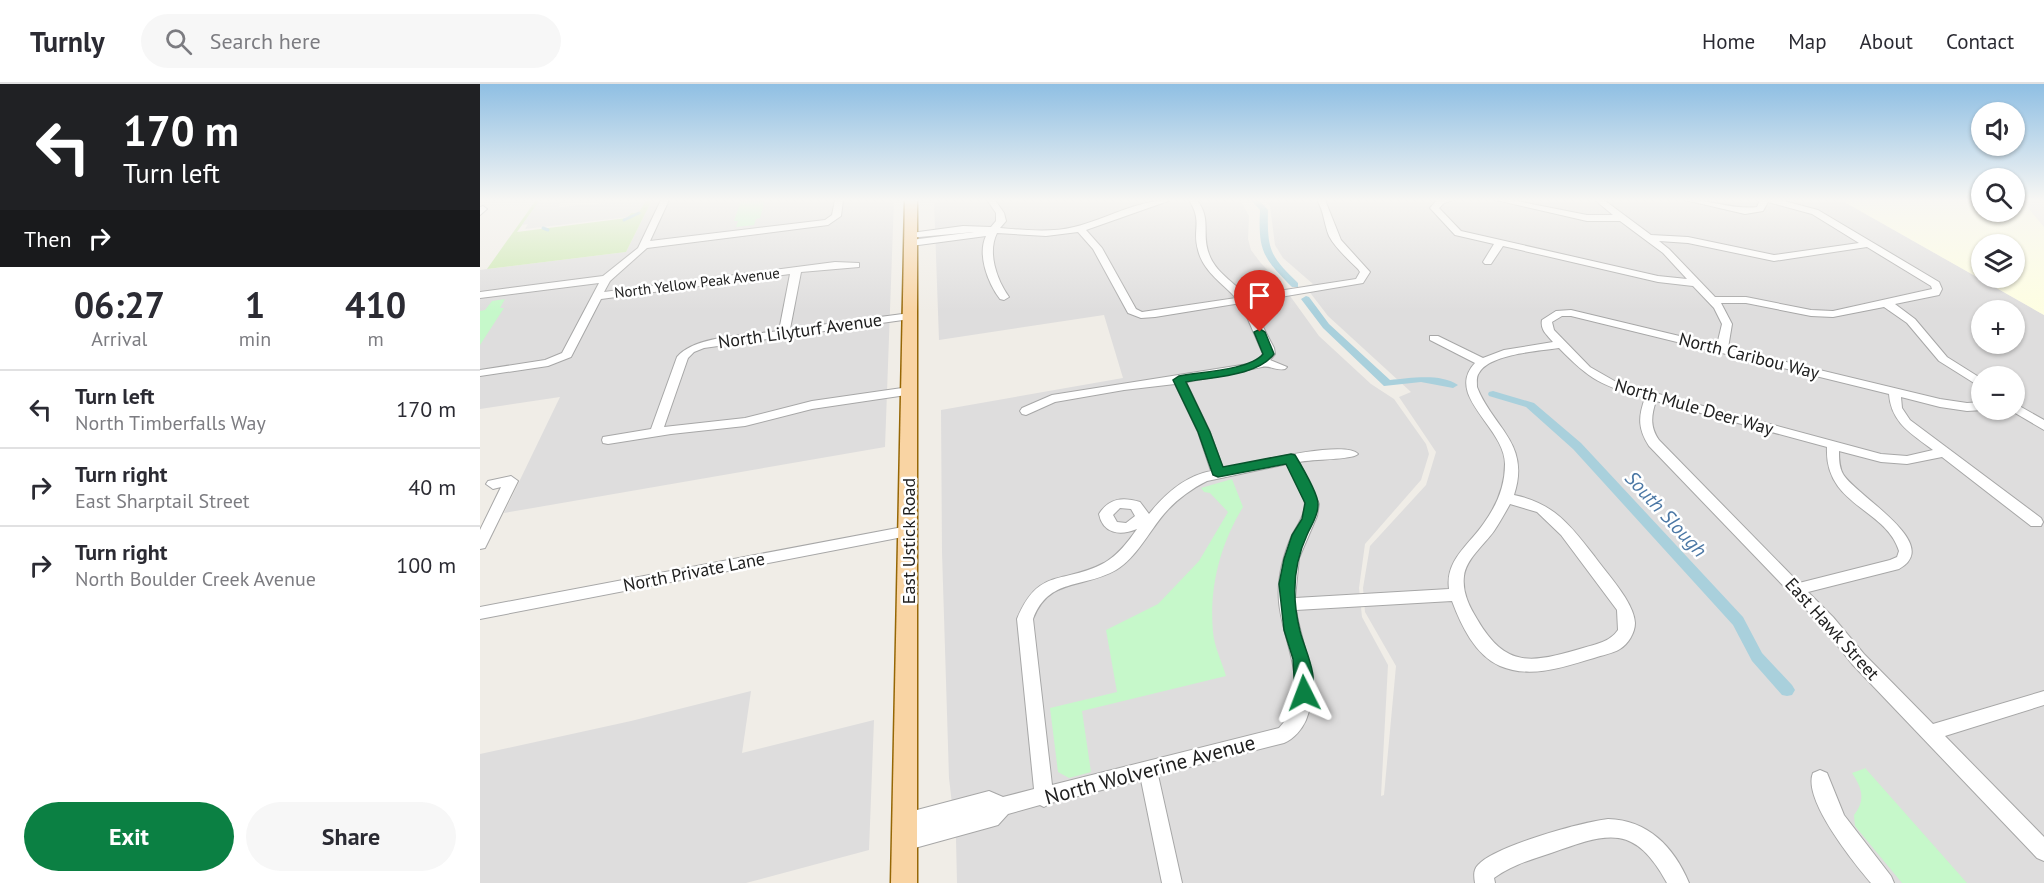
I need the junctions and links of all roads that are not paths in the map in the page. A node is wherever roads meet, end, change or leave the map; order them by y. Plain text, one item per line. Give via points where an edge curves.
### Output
1 (648, 237) edge
2 (703, 237) edge
3 (935, 237) edge
4 (991, 237) edge
5 (1087, 237) edge
6 (1201, 237) edge
7 (1335, 237) edge
8 (1476, 237) edge
9 (1857, 237) edge
10 (1649, 238) joint
11 (911, 239) joint
12 (1500, 243) junction
13 (1869, 244) junction
14 (645, 245) junction
15 (1488, 262) dead end
16 (856, 265) dead end
17 (796, 270) junction
18 (606, 279) junction
19 (1697, 283) junction
20 (480, 295) edge
21 (598, 296) junction
22 (1004, 297) dead end
23 (1713, 300) junction
24 (1244, 301) junction
25 (1887, 304) junction
26 (910, 316) junction
27 (784, 333) junction
28 (1434, 338) dead end
29 (1561, 344) junction
30 (1722, 349) junction
31 (1263, 362) junction
32 (1482, 362) junction
33 (1281, 367) dead end
34 (480, 373) edge
35 (1971, 378) edge
36 (1179, 380) junction
37 (909, 391) junction
38 (1895, 392) junction
39 (1651, 397) junction
40 (1971, 406) edge
41 (1026, 411) dead end
42 (2025, 414) edge
43 (2044, 426) edge
44 (656, 432) junction
45 (608, 440) dead end
46 (1833, 446) junction
47 (1943, 452) junction
48 (1352, 454) dead end
49 (1291, 458) junction
50 (1218, 472) junction
51 (493, 484) dead end
52 (1506, 498) junction
53 (2036, 522) dead end
54 (908, 531) junction
55 (480, 544) edge
56 (1797, 590) junction
57 (1456, 595) junction
58 (1288, 604) junction
59 (480, 613) edge
60 (2044, 698) edge
61 (1929, 733) junction
62 (1148, 771) junction
63 (1820, 779) dead end
64 (1044, 798) junction
65 (1003, 806) junction
66 (904, 822) junction
67 (904, 841) junction
68 (2044, 851) edge
69 (904, 883) edge
70 (1172, 883) edge
71 (1485, 883) edge
72 (1679, 883) edge
73 (1884, 883) edge

1 - 14 street
2 - 14 street
3 - 11 street
4 - 22 street via 987,249 996,286
5 - 24 street via 1132,311 1140,315
6 - 24 street via 1206,259
7 - 24 street via 1362,267 1363,278 1351,284
8 - 12 street
9 - 13 street
10 - 13 street via 1688,240 1774,258
10 - 19 street
11 - 26 main road, East Ustick Road
12 - 15 street
12 - 19 street via 1658,279
13 - 25 street via 1935,284 1937,289 1929,296
14 - 18 street
16 - 17 street, North Yellow Peak Avenue
17 - 21 street, North Yellow Peak Avenue
17 - 27 street
18 - 20 street
18 - 21 street
19 - 23 street
21 - 34 street via 570,351 561,360
23 - 25 street via 1746,300 1822,314
23 - 30 street via 1724,312 1727,324
24 - 31 street via 1268,348
25 - 35 street via 1911,321 1943,359
26 - 27 street, North Lilyturf Avenue
26 - 37 main road, East Ustick Road
27 - 44 street, North Lilyturf Avenue via 690,350 683,357
28 - 32 street
29 - 30 street, North Caribou Way via 1549,332 1547,320 1560,313 1571,313
29 - 32 street via 1499,355
29 - 39 street, North Mule Deer Way via 1603,381
30 - 38 street, North Caribou Way
31 - 33 street
31 - 36 street
32 - 52 street via 1472,373 1471,387 1512,456
36 - 41 street via 1052,399
36 - 50 street
37 - 44 street via 812,405 745,422
37 - 54 main road, East Ustick Road
38 - 40 street, North Caribou Way via 1954,406
38 - 47 street via 1900,416
39 - 46 street, North Mule Deer Way
39 - 56 street, East Hawk Street via 1644,420 1648,435
42 - 43 street
44 - 45 street
46 - 47 street, North Mule Deer Way via 1895,460
46 - 56 street via 1836,475 1851,494 1903,541 1906,551 1903,560 1894,565
47 - 53 street
48 - 49 street
49 - 50 street
49 - 58 street via 1312,503 1309,520 1291,559 1286,584
50 - 64 street via 1190,483 1165,504 1110,566 1043,589 1032,601 1025,619
51 - 55 street via 511,482
52 - 57 street via 1497,518 1460,562
52 - 57 street via 1533,504 1559,524 1624,608 1627,632 1612,646 1534,666 1503,661 1483,644
54 - 59 street, North Private Lane
54 - 66 main road, East Ustick Road
56 - 61 street, East Hawk Street
57 - 58 street
58 - 62 street, North Wolverine Avenue via 1302,659 1300,717 1294,726 1284,735
60 - 61 street
61 - 68 street, East Hawk Street
62 - 64 street, North Wolverine Avenue
62 - 70 street
63 - 73 street via 1824,800 1836,823
64 - 65 street, North Wolverine Avenue
65 - 66 street, North Wolverine Avenue via 989,800
65 - 67 street, North Wolverine Avenue via 991,818
66 - 67 main road, East Ustick Road
67 - 69 main road, East Ustick Road
71 - 72 street via 1484,873 1500,860 1595,828 1614,827 1635,832 1659,851

